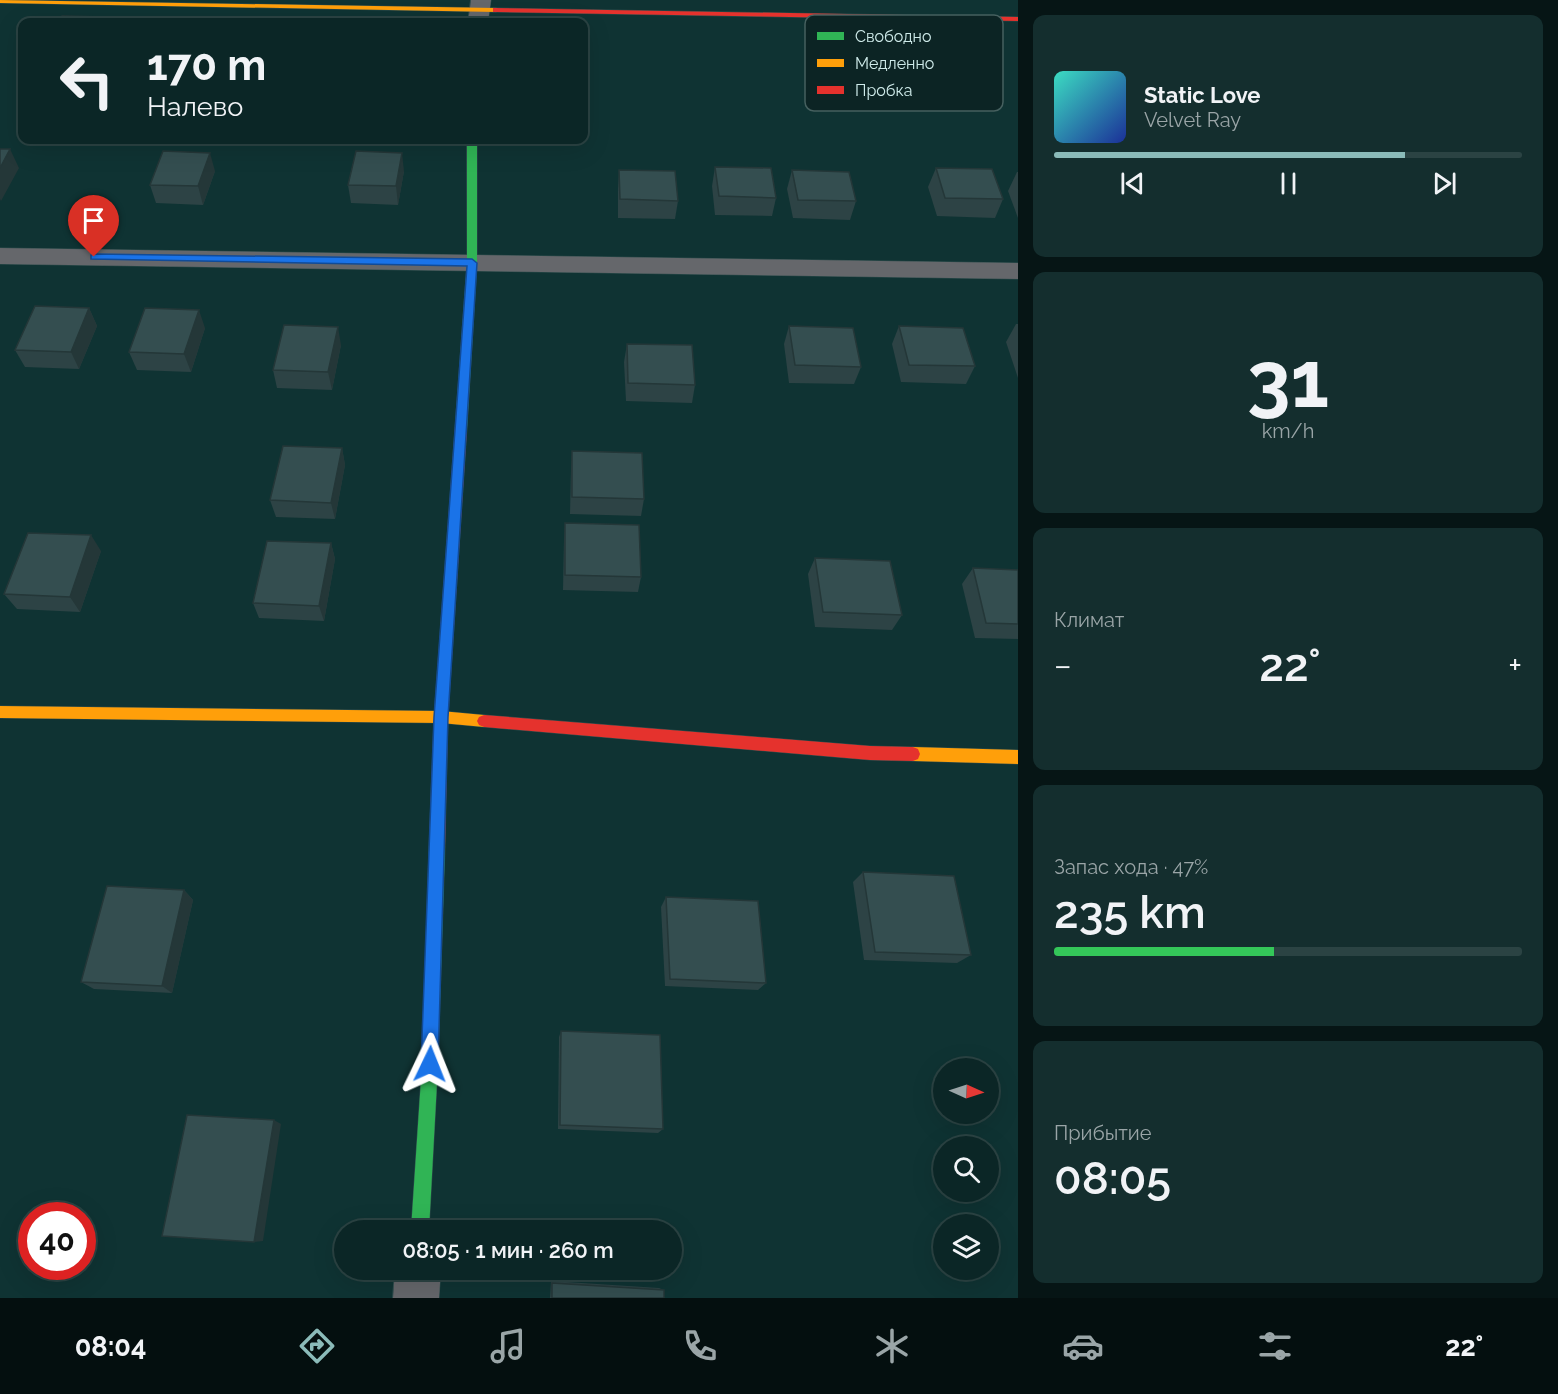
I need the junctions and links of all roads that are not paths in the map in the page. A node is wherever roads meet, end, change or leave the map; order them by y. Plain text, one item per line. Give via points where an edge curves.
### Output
1 (0, 1) edge
2 (479, 11) edge
3 (805, 16) edge
4 (1003, 20) edge
5 (1018, 20) edge
6 (472, 144) edge
7 (0, 256) edge
8 (472, 263) junction
9 (1018, 271) edge
10 (0, 712) edge
11 (441, 717) junction
12 (1018, 757) edge
13 (421, 1220) edge
14 (417, 1280) edge
15 (416, 1298) edge

1 - 2 street
2 - 3 street
4 - 5 street
6 - 8 street
7 - 8 street
8 - 9 street
8 - 11 street
10 - 11 street
11 - 12 street via 870,753
11 - 13 street via 430,1064
14 - 15 street

